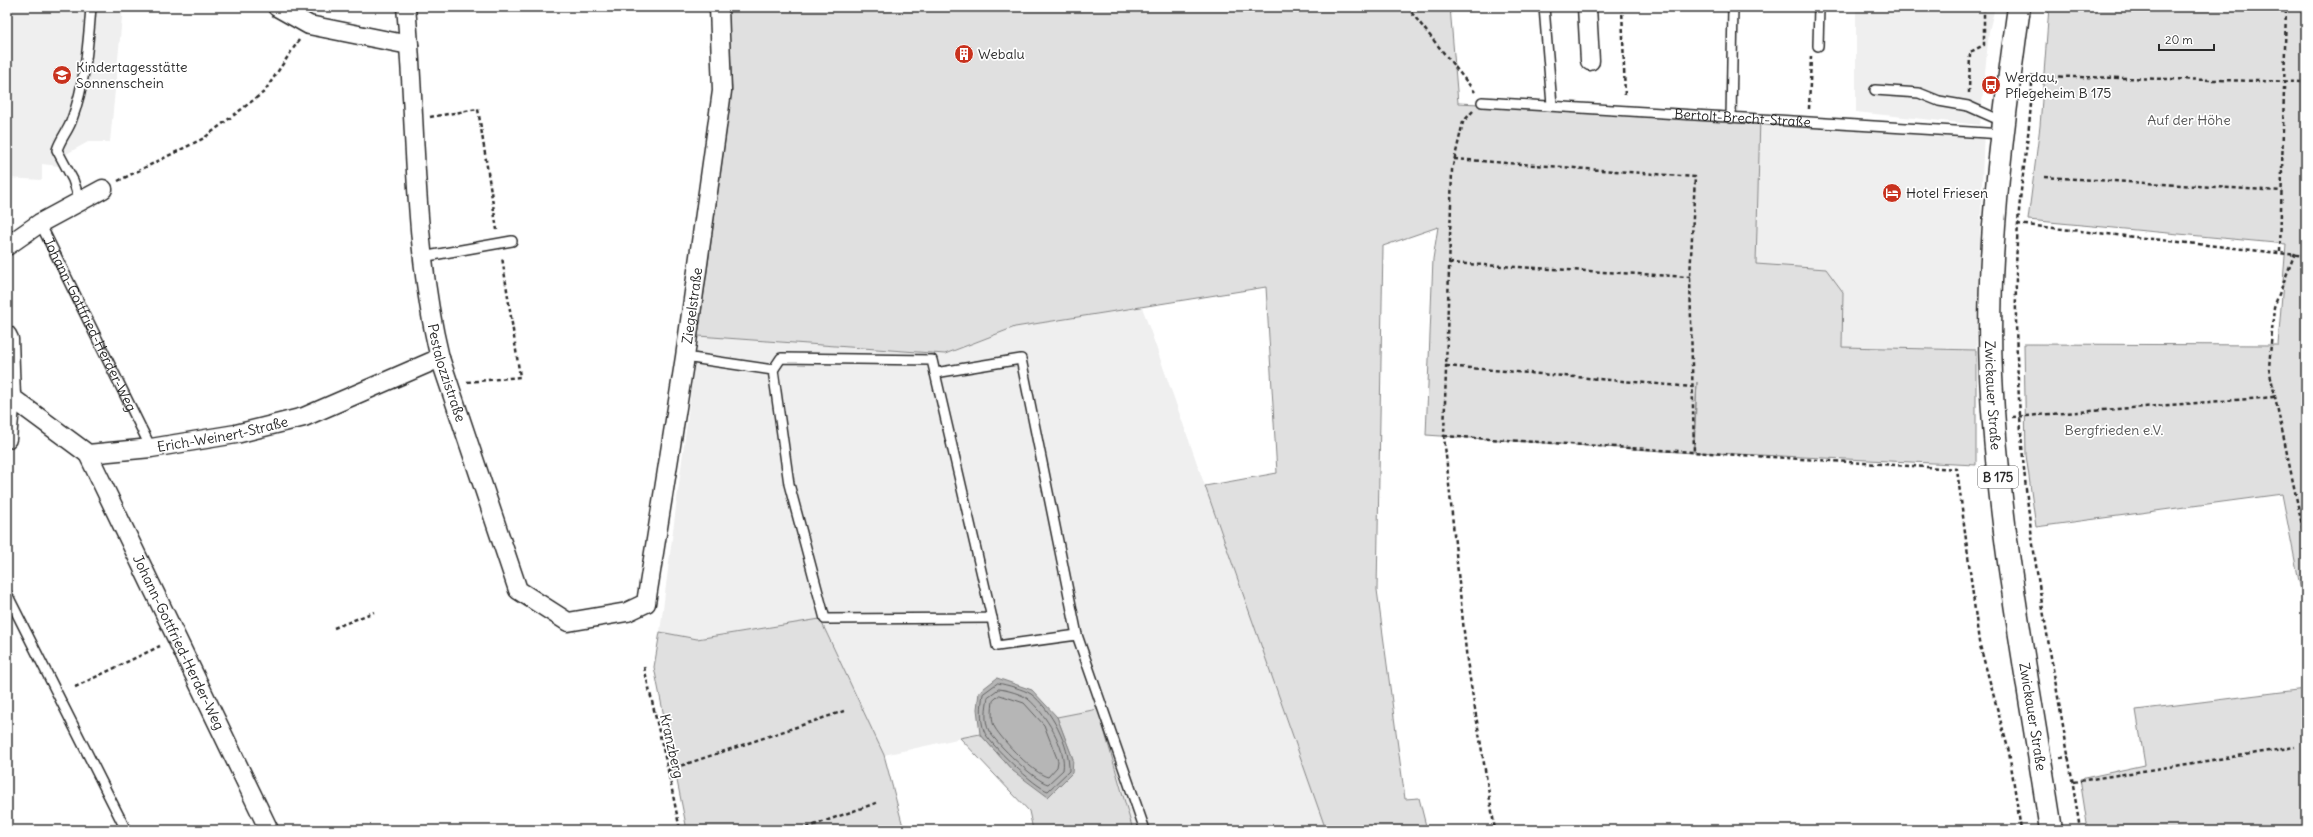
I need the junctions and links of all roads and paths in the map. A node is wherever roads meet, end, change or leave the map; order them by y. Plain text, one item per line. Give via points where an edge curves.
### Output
1 (90, 7) edge
2 (277, 7) edge
3 (406, 7) edge
4 (719, 7) edge
5 (1407, 7) edge
6 (1544, 7) edge
7 (1587, 7) edge
8 (1622, 7) edge
9 (1733, 7) edge
10 (1819, 7) edge
11 (1984, 7) edge
12 (2019, 7) edge
13 (2286, 7) edge
14 (309, 25) junction
15 (409, 45) junction
16 (1818, 46) joint
17 (1590, 61) dead end
18 (2010, 76) junction
19 (2032, 76) junction
20 (2285, 81) junction
21 (2306, 82) edge
22 (1875, 90) dead end
23 (1482, 102) junction
24 (1552, 105) junction
25 (1968, 106) junction
26 (1625, 112) junction
27 (1731, 118) junction
28 (1809, 122) junction
29 (2003, 128) junction
30 (1454, 159) junction
31 (2044, 177) dead end
32 (103, 189) joint
33 (2282, 191) junction
34 (80, 201) junction
35 (40, 223) junction
36 (1994, 224) junction
37 (2018, 224) junction
38 (512, 241) dead end
39 (7, 246) edge
40 (2280, 252) junction
41 (2295, 253) junction
42 (2306, 256) edge
43 (422, 257) junction
44 (1449, 263) junction
45 (1690, 277) junction
46 (7, 335) edge
47 (685, 357) junction
48 (440, 358) junction
49 (1446, 366) junction
50 (774, 370) junction
51 (935, 373) junction
52 (1693, 387) junction
53 (11, 397) junction
54 (2275, 397) junction
55 (2020, 416) junction
56 (1994, 418) junction
57 (1444, 436) junction
58 (7, 440) edge
59 (151, 448) junction
60 (1694, 452) junction
61 (88, 454) junction
62 (2306, 544) edge
63 (7, 594) edge
64 (646, 603) joint
65 (374, 612) dead end
66 (992, 618) junction
67 (334, 628) dead end
68 (1077, 635) junction
69 (177, 638) junction
70 (644, 667) dead end
71 (75, 687) dead end
72 (844, 712) dead end
73 (2295, 747) dead end
74 (668, 770) junction
75 (2073, 782) junction
76 (876, 803) dead end
77 (126, 830) edge
78 (269, 830) edge
79 (680, 830) edge
80 (800, 830) edge
81 (1145, 830) edge
82 (1495, 830) edge
83 (2021, 830) edge
84 (2051, 830) edge
85 (2080, 830) edge

1 - 34 lane via 83,85 70,123 57,150 73,180
2 - 14 street
3 - 15 street, Pestalozzistraße
4 - 47 street, Ziegelstraße via 722,91
5 - 23 path
6 - 24 lane
7 - 17 street
8 - 26 path
9 - 27 lane
10 - 16 lane
11 - 25 path via 1984,45 1970,52
12 - 18 main road, Zwickauer Straße / B 175
13 - 20 path
14 - 15 street
14 - 32 path via 264,92 204,138
15 - 43 street, Pestalozzistraße
16 - 28 path via 1811,55
18 - 19 path
18 - 29 main road, Zwickauer Straße / B 175
19 - 20 path
19 - 37 path
20 - 21 path
20 - 33 path
22 - 25 lane via 1919,93 1939,101
23 - 24 lane, Bertolt-Brecht-Straße
23 - 30 path via 1463,122
24 - 26 lane, Bertolt-Brecht-Straße
25 - 29 lane
26 - 27 lane, Bertolt-Brecht-Straße
27 - 28 lane, Bertolt-Brecht-Straße
28 - 29 lane, Bertolt-Brecht-Straße
29 - 36 main road, Zwickauer Straße / B 175
30 - 44 path
30 - 45 path via 1695,177
31 - 33 path
32 - 34 street
33 - 40 path
34 - 35 street
35 - 39 street
35 - 59 lane, Johann-Gottfried-Herder-Weg
36 - 37 path
36 - 56 main road, Zwickauer Straße / B 175 via 1991,292
37 - 40 path
37 - 55 path via 2017,355
38 - 43 lane
40 - 41 path
41 - 42 path
41 - 54 path via 2274,307 2268,368
43 - 48 street, Pestalozzistraße
44 - 45 path
44 - 49 path
45 - 52 path
46 - 53 street
47 - 50 lane
47 - 64 street, Ziegelstraße
48 - 59 street, Erich-Weinert-Straße via 304,418 236,434
48 - 64 street, Pestalozzistraße via 518,590 568,622 627,612
49 - 52 path
49 - 57 path
50 - 51 lane via 781,358 932,360
50 - 66 lane via 789,484 825,619
51 - 66 lane
51 - 68 lane via 1021,359
52 - 60 path
53 - 58 street
53 - 61 street
54 - 55 path
54 - 62 path
55 - 56 path
55 - 75 path via 2025,478 2037,566
56 - 84 main road, Zwickauer Straße / B 175 via 1999,487 2010,570
57 - 60 path
57 - 82 path via 1467,661
59 - 61 street, Erich-Weinert-Straße
60 - 83 path via 1957,469 1979,642 2009,752
61 - 69 street, Johann-Gottfried-Herder-Weg
63 - 77 lane
65 - 67 path
66 - 68 lane via 997,646
68 - 81 lane
69 - 71 path
69 - 78 street, Johann-Gottfried-Herder-Weg
70 - 74 path, Kranzberg
72 - 74 path
73 - 75 path
74 - 79 path, Kranzberg
75 - 85 path
76 - 80 path

